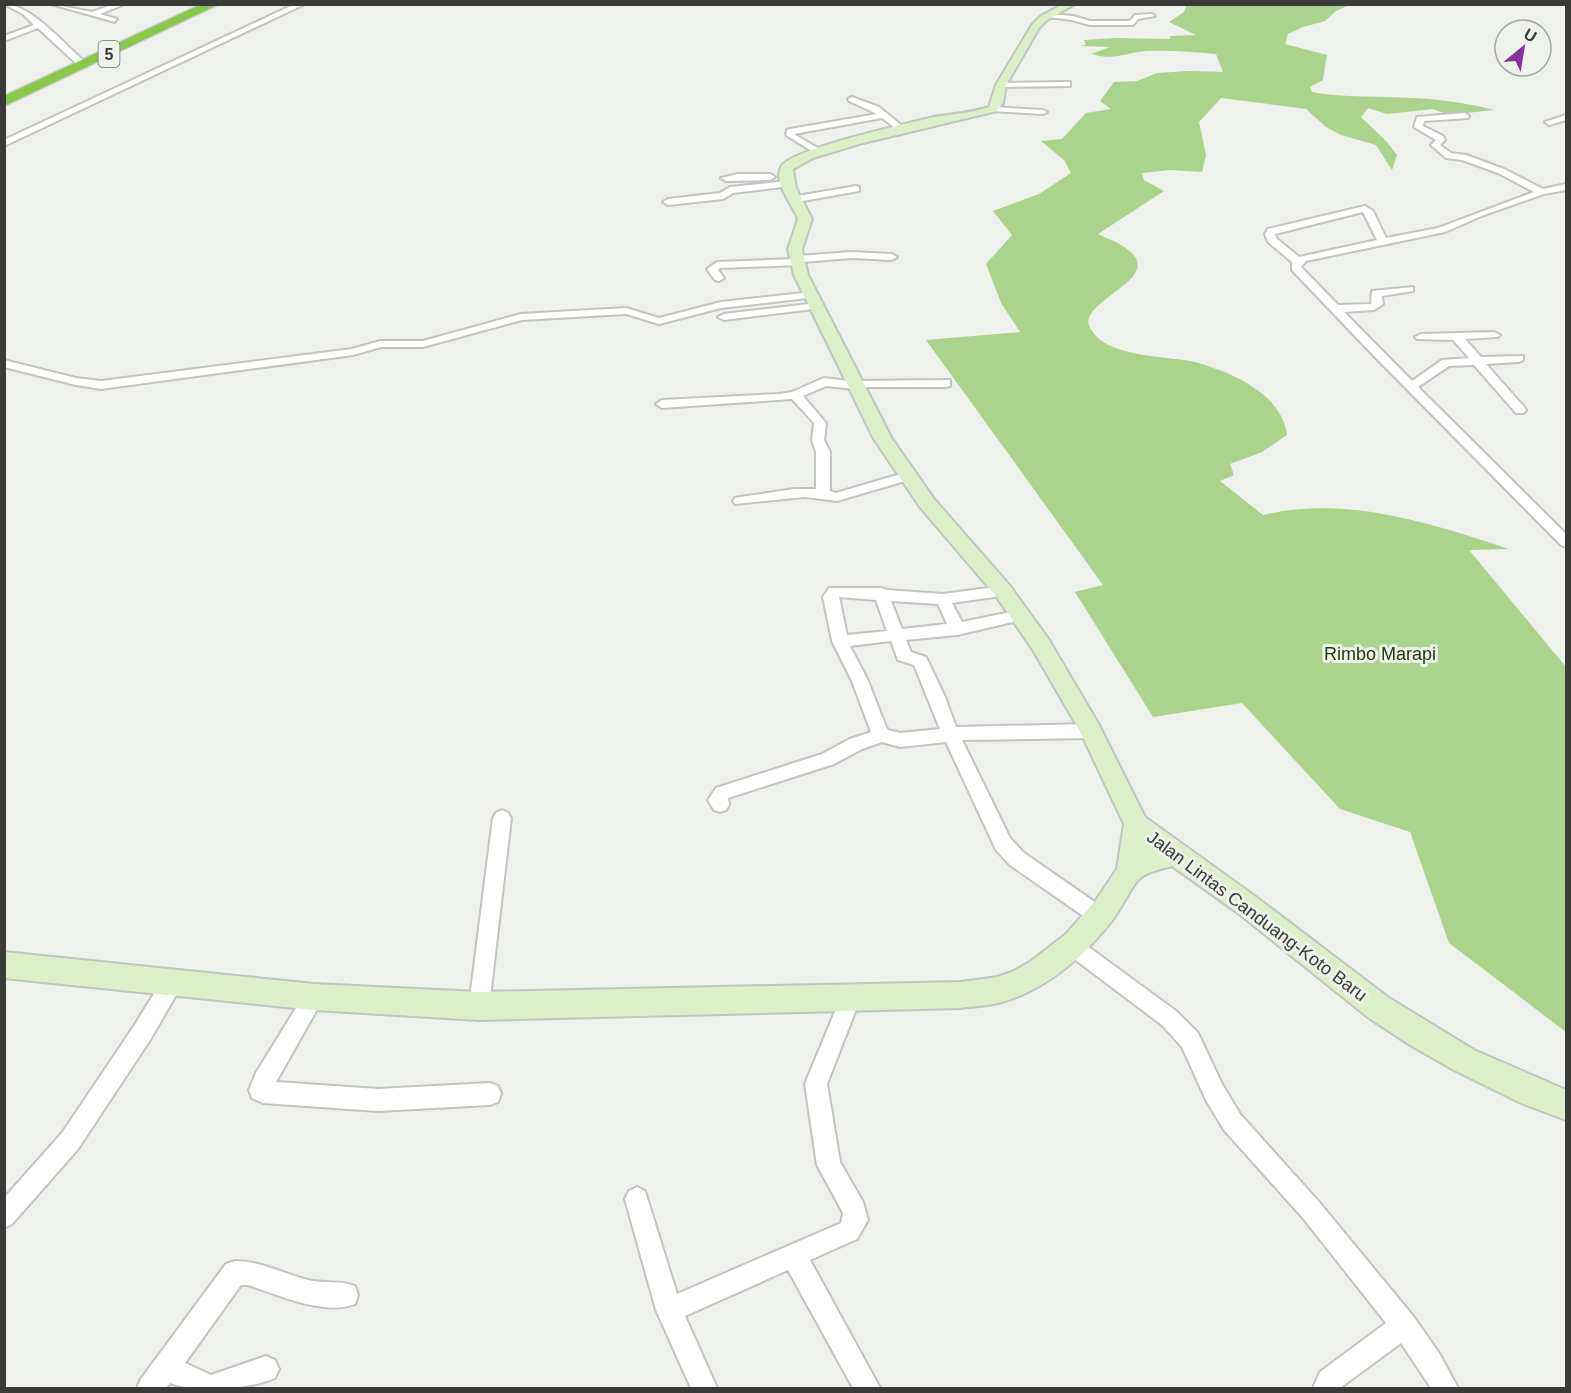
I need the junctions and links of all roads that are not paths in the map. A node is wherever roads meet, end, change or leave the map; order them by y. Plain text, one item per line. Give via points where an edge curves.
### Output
1 (8, 4) edge
2 (122, 4) edge
3 (213, 4) edge
4 (302, 4) edge
5 (1071, 4) edge
6 (55, 5) edge
7 (44, 8) dead end
8 (34, 10) dead end
9 (130, 10) dead end
10 (24, 13) junction
11 (93, 14) junction
12 (1050, 16) junction
13 (1152, 16) dead end
14 (106, 17) junction
15 (115, 20) dead end
16 (39, 25) junction
17 (4, 39) edge
18 (83, 65) junction
19 (1067, 84) dead end
20 (1001, 85) junction
21 (852, 99) dead end
22 (4, 102) edge
23 (993, 109) junction
24 (1043, 112) dead end
25 (885, 116) junction
26 (1465, 116) dead end
27 (1566, 118) edge
28 (1548, 122) dead end
29 (902, 129) junction
30 (4, 144) edge
31 (814, 153) junction
32 (726, 178) dead end
33 (790, 186) junction
34 (1566, 187) edge
35 (856, 189) dead end
36 (1542, 192) junction
37 (668, 202) dead end
38 (1383, 242) junction
39 (892, 257) dead end
40 (799, 261) junction
41 (1298, 261) junction
42 (719, 278) dead end
43 (1409, 289) dead end
44 (815, 301) junction
45 (1334, 309) junction
46 (724, 317) dead end
47 (1494, 334) dead end
48 (1457, 336) junction
49 (1421, 337) dead end
50 (1519, 358) dead end
51 (1479, 360) junction
52 (4, 363) edge
53 (946, 383) dead end
54 (854, 384) junction
55 (1412, 386) junction
56 (795, 395) junction
57 (662, 404) dead end
58 (1520, 410) dead end
59 (907, 476) junction
60 (823, 494) junction
61 (740, 501) dead end
62 (1566, 542) edge
63 (1003, 591) junction
64 (881, 593) junction
65 (943, 598) junction
66 (1021, 615) junction
67 (957, 629) junction
68 (898, 635) junction
69 (840, 641) junction
70 (1091, 731) junction
71 (950, 733) junction
72 (882, 735) junction
73 (720, 805) dead end
74 (501, 818) dead end
75 (1136, 824) junction
76 (1174, 854) junction
77 (1129, 872) junction
78 (1099, 916) junction
79 (1072, 946) junction
80 (4, 965) edge
81 (172, 983) junction
82 (314, 997) junction
83 (850, 999) junction
84 (479, 1006) junction
85 (490, 1094) dead end
86 (1566, 1106) edge
87 (637, 1199) dead end
88 (4, 1216) edge
89 (793, 1254) junction
90 (346, 1295) dead end
91 (669, 1310) junction
92 (1404, 1325) junction
93 (166, 1367) junction
94 (266, 1369) dead end
95 (150, 1389) edge
96 (704, 1389) edge
97 (867, 1389) edge
98 (1326, 1389) edge
99 (1445, 1389) edge

1 - 10 street
2 - 11 street
3 - 18 highway, 5
4 - 30 street
5 - 12 main road
6 - 7 street
6 - 11 street
8 - 10 street
9 - 14 street
10 - 16 street
11 - 14 street
12 - 13 street via 1090,23 1133,23 1135,17
12 - 20 main road via 1035,27
14 - 15 street
16 - 17 street
16 - 18 street
18 - 22 highway, 5
19 - 20 street
20 - 23 main road
21 - 25 street
23 - 24 street
23 - 29 main road
25 - 29 street
25 - 31 street via 790,132
26 - 36 street via 1420,119 1418,126 1440,138 1436,145 1449,156 1501,171
27 - 28 street
29 - 31 main road
31 - 33 main road via 789,163
32 - 33 street
33 - 35 street
33 - 37 street via 730,190 723,196
33 - 40 main road, Jalan Lintas Canduang-Koto Baru via 805,219 795,249
34 - 36 street
36 - 38 street via 1441,230
38 - 41 street
38 - 41 street via 1365,209 1272,231 1272,240
39 - 40 street via 851,255
40 - 42 street via 717,265 712,270
40 - 44 main road, Jalan Lintas Canduang-Koto Baru via 801,276
41 - 45 street via 1296,268
43 - 45 street via 1376,293 1378,304 1374,307
44 - 46 street
44 - 52 street via 722,305 659,321 626,311 546,314 498,322 416,345 380,344 353,352 101,385 83,384
44 - 54 main road, Jalan Lintas Canduang-Koto Baru
45 - 55 street
47 - 48 street
48 - 49 street
48 - 51 street
50 - 51 street
51 - 55 street via 1446,363
51 - 58 street
53 - 54 street
54 - 56 street via 824,382
54 - 59 main road, Jalan Lintas Canduang-Koto Baru
55 - 62 street
56 - 57 street
56 - 60 street via 820,423
59 - 60 street via 843,496
59 - 63 main road, Jalan Lintas Canduang-Koto Baru
60 - 61 street
63 - 65 street
63 - 66 main road, Jalan Lintas Canduang-Koto Baru
64 - 65 street
64 - 68 street
64 - 69 street via 834,592 831,597
65 - 67 street
66 - 67 street
66 - 70 main road, Jalan Lintas Canduang-Koto Baru
67 - 68 street
68 - 69 street
68 - 71 street via 904,656 920,661
69 - 72 street
70 - 71 street
70 - 75 main road, Jalan Lintas Canduang-Koto Baru
71 - 72 street via 900,740
71 - 78 street via 1003,844 1017,859
72 - 73 street via 828,759 722,793 717,800
74 - 84 street
75 - 76 main road, Jalan Lintas Canduang-Koto Baru
75 - 77 main road
76 - 77 main road
76 - 86 main road, Jalan Lintas Canduang-Koto Baru via 1247,905 1378,1008 1464,1060
77 - 78 main road
78 - 79 main road
79 - 83 main road via 1047,966 1001,989 961,995
79 - 92 street via 1169,1018 1190,1040 1214,1092 1243,1136 1311,1210
80 - 81 main road
81 - 82 main road
81 - 88 street via 70,1141
82 - 84 main road
82 - 85 street via 264,1081 260,1090 263,1092 378,1100
83 - 84 main road
83 - 89 street via 816,1084 829,1165 855,1210 856,1220 849,1231
87 - 91 street
89 - 91 street
89 - 97 street
90 - 93 street via 310,1293 235,1273
91 - 96 street
92 - 98 street via 1337,1374
92 - 99 street
93 - 94 street via 210,1388
93 - 95 street

